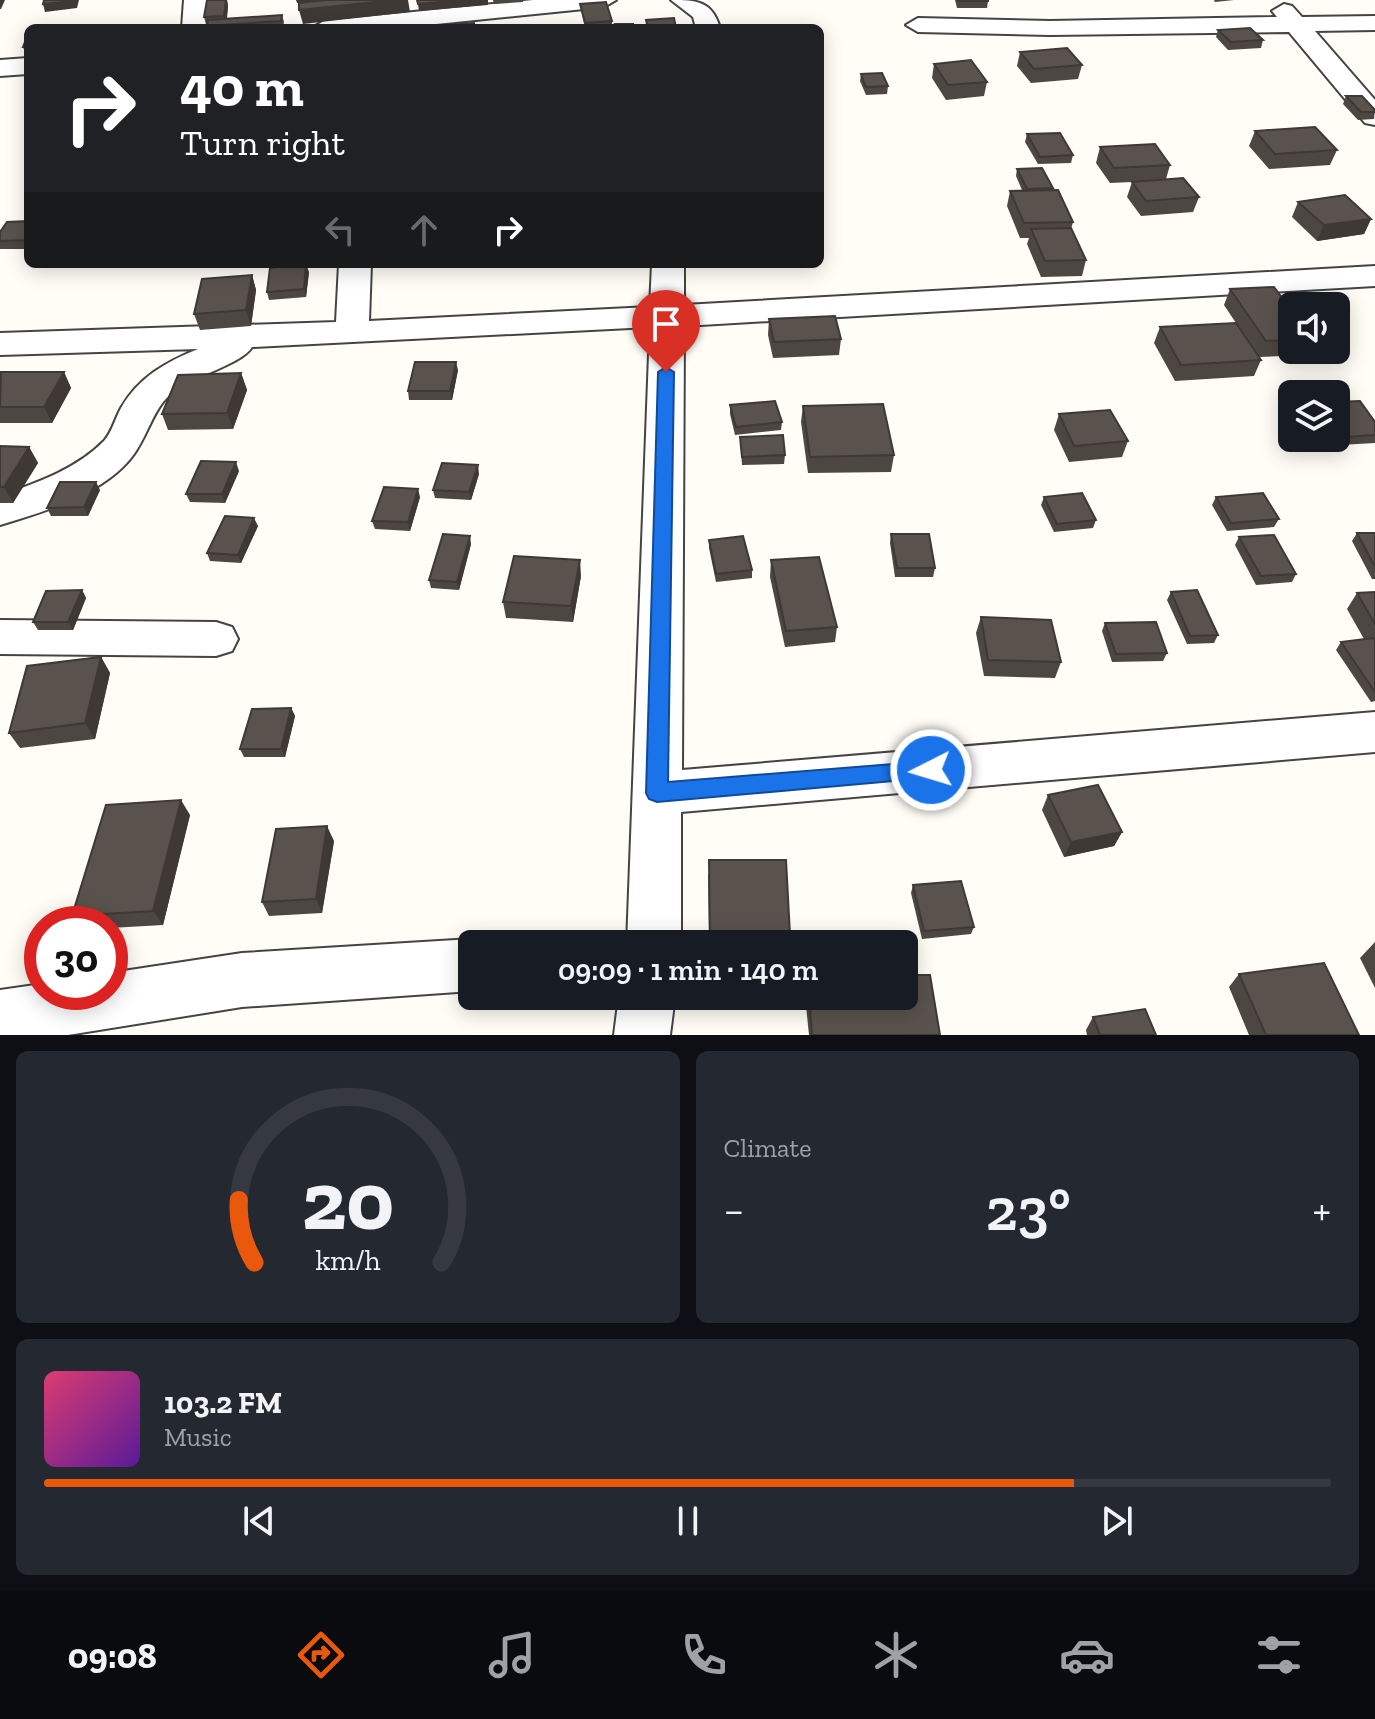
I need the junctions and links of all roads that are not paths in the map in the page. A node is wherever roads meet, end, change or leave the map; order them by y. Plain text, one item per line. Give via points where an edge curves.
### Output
1 (196, 0) edge
2 (604, 0) edge
3 (683, 0) edge
4 (1273, 0) edge
5 (1294, 21) junction
6 (1375, 23) edge
7 (194, 24) edge
8 (367, 24) edge
9 (707, 24) edge
10 (918, 25) dead end
11 (24, 66) edge
12 (0, 68) edge
13 (1375, 117) edge
14 (355, 268) edge
15 (668, 268) edge
16 (1375, 276) edge
17 (667, 316) junction
18 (352, 334) junction
19 (258, 338) junction
20 (0, 344) edge
21 (0, 511) edge
22 (0, 637) edge
23 (216, 639) dead end
24 (1375, 732) edge
25 (657, 793) junction
26 (654, 930) edge
27 (458, 966) edge
28 (645, 1010) edge
29 (0, 1018) edge
30 (642, 1035) edge

1 - 7 street
2 - 8 street
3 - 9 street via 704,14
4 - 5 street
5 - 6 street
5 - 10 street via 1151,28
5 - 13 street
11 - 12 street
14 - 18 street
15 - 17 street
16 - 17 street
17 - 18 street
17 - 25 street
18 - 19 street
19 - 20 street
19 - 21 street via 174,374 149,394 132,431 114,453 83,475
22 - 23 street
24 - 25 street
25 - 26 street
27 - 29 street via 242,980
28 - 30 street

